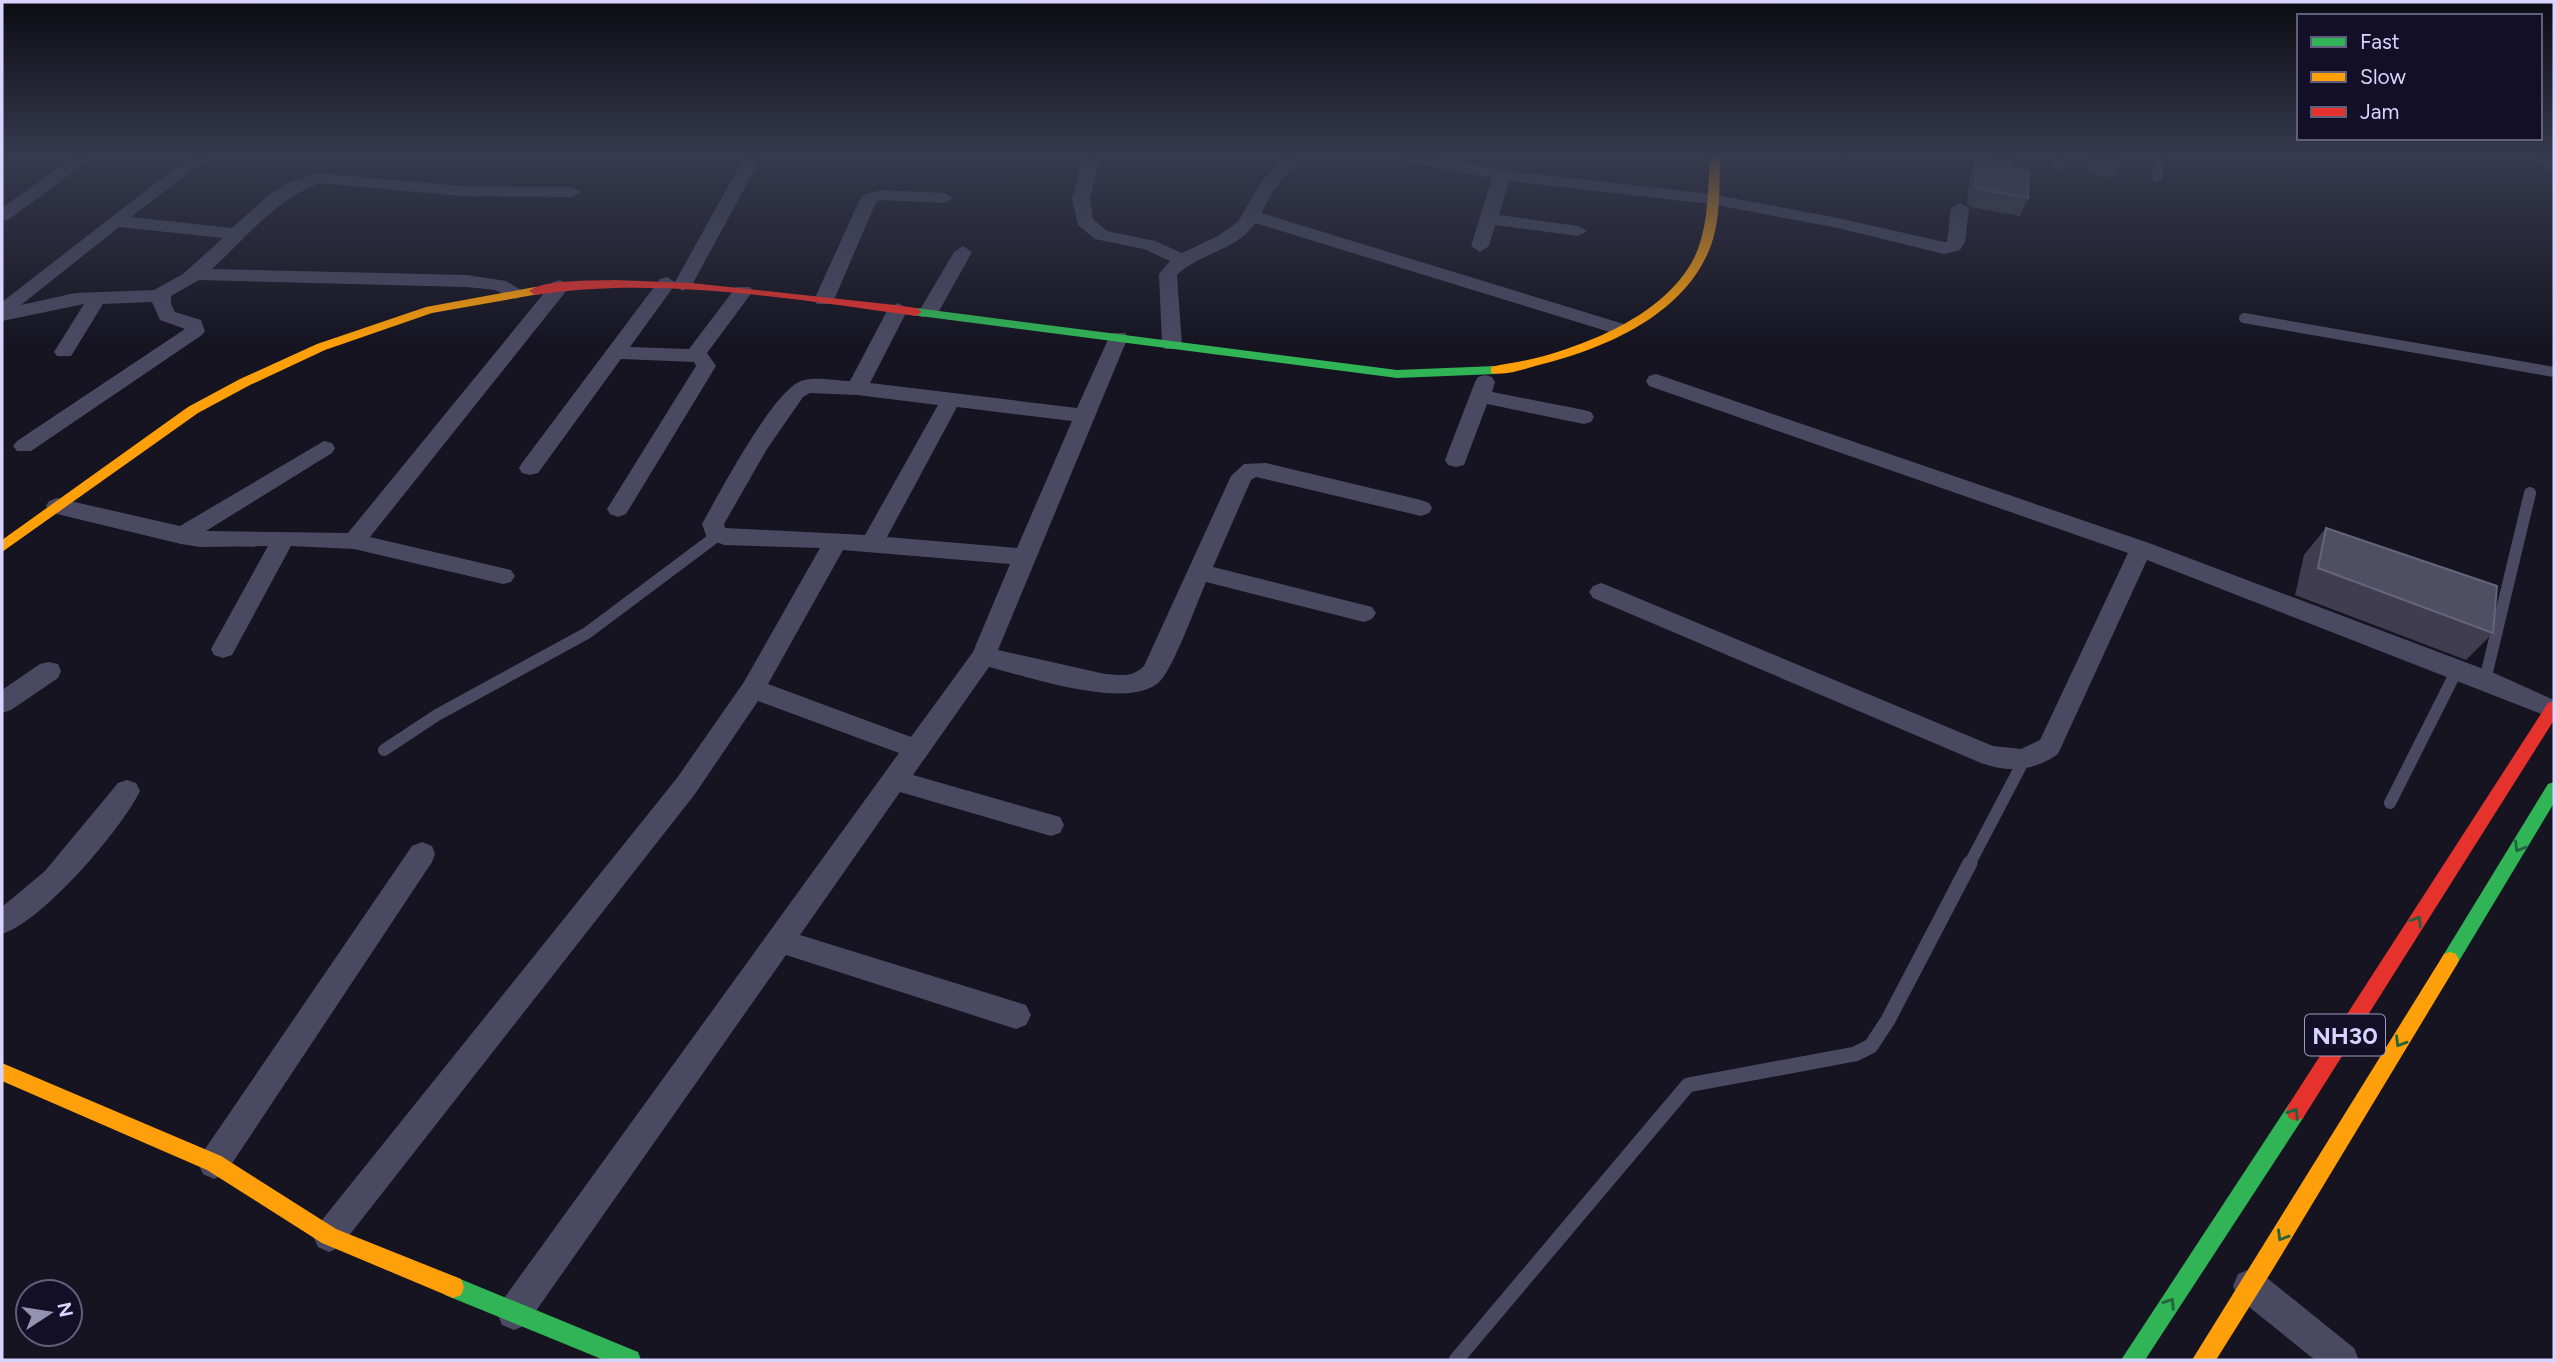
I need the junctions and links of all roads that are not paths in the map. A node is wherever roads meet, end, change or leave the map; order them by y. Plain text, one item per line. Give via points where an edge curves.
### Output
1 (120, 218) edge
2 (254, 218) edge
3 (715, 218) edge
4 (861, 218) edge
5 (1084, 218) edge
6 (1250, 218) edge
7 (1256, 218) edge
8 (1709, 218) edge
9 (1809, 218) edge
10 (1959, 218) edge
11 (1488, 219) joint
12 (115, 221) junction
13 (1578, 231) dead end
14 (238, 234) junction
15 (1479, 246) dead end
16 (963, 252) dead end
17 (1182, 260) junction
18 (192, 274) junction
19 (675, 284) junction
20 (560, 286) junction
21 (744, 291) junction
22 (516, 293) junction
23 (162, 294) junction
24 (97, 297) junction
25 (824, 300) junction
26 (898, 309) junction
27 (2, 313) edge
28 (928, 313) junction
29 (2244, 318) dead end
30 (1620, 329) junction
31 (1118, 337) junction
32 (1172, 345) junction
33 (64, 352) dead end
34 (615, 353) junction
35 (695, 356) junction
36 (1489, 372) junction
37 (2554, 372) edge
38 (1657, 381) dead end
39 (857, 388) junction
40 (1480, 396) junction
41 (951, 400) junction
42 (1084, 416) junction
43 (1584, 418) dead end
44 (24, 446) dead end
45 (324, 448) dead end
46 (1456, 460) dead end
47 (530, 468) dead end
48 (2530, 493) dead end
49 (57, 506) junction
50 (1420, 508) dead end
51 (618, 509) dead end
52 (718, 535) junction
53 (181, 536) junction
54 (284, 538) junction
55 (354, 541) junction
56 (836, 541) junction
57 (872, 544) junction
58 (2, 547) edge
59 (2141, 549) junction
60 (1024, 557) junction
61 (1199, 572) junction
62 (503, 576) dead end
63 (1601, 592) dead end
64 (1364, 613) dead end
65 (223, 649) dead end
66 (983, 656) junction
67 (2457, 670) junction
68 (49, 671) dead end
69 (2485, 680) junction
70 (753, 689) junction
71 (2, 703) edge
72 (2553, 708) edge
73 (916, 749) junction
74 (384, 750) dead end
75 (2024, 760) junction
76 (894, 780) junction
77 (127, 791) dead end
78 (2553, 794) edge
79 (2390, 803) dead end
80 (1051, 825) dead end
81 (422, 854) dead end
82 (2, 922) edge
83 (780, 941) junction
84 (1016, 1015) dead end
85 (2, 1072) edge
86 (214, 1163) junction
87 (329, 1236) junction
88 (2250, 1286) junction
89 (514, 1313) junction
90 (623, 1359) edge
91 (1456, 1360) edge
92 (2133, 1360) edge
93 (2203, 1360) edge
94 (2343, 1360) edge

1 - 12 street
2 - 14 street
3 - 19 street
4 - 25 street
5 - 17 street via 1101,235 1149,245
6 - 17 street via 1238,232
7 - 30 street
8 - 30 main road via 1699,260 1679,288
9 - 10 street via 1944,248 1956,242
11 - 13 street
11 - 15 street
12 - 14 street
12 - 27 street
14 - 18 street
16 - 28 street
17 - 32 street via 1167,282
18 - 22 street via 467,281 499,285
18 - 23 street
19 - 20 main road
19 - 21 main road
19 - 34 street
20 - 22 main road
20 - 55 street
21 - 25 main road
21 - 35 street
22 - 49 main road via 430,310 289,362 193,410
23 - 24 street
23 - 44 street via 167,316 194,324 195,331
24 - 27 street
24 - 33 street
25 - 26 main road
26 - 28 main road
26 - 39 street
28 - 31 main road
29 - 37 lane
30 - 36 main road via 1546,363
31 - 32 main road
31 - 42 street
32 - 36 main road via 1396,374
34 - 35 street
34 - 47 street
35 - 51 street via 706,366
36 - 40 street
38 - 59 street
39 - 41 street
39 - 52 street via 810,385 796,392 714,520
40 - 43 street
40 - 46 street
41 - 42 street
41 - 57 street
42 - 60 street
45 - 53 street
48 - 69 lane
49 - 53 street
49 - 58 main road
50 - 61 street via 1252,469 1242,477
52 - 56 street
52 - 74 lane via 587,633 437,715
53 - 54 street
54 - 55 street
54 - 65 street
55 - 62 street
56 - 57 street
56 - 70 street
57 - 60 street
59 - 67 street
59 - 75 street via 2049,747
60 - 66 street
61 - 64 street
61 - 66 street via 1154,672 1138,684 1115,684
63 - 75 street via 1990,755
66 - 73 street
67 - 69 street
67 - 79 lane
68 - 71 street
69 - 72 street
70 - 73 street
70 - 87 street via 677,797
92 -> 72 main road, NH30
73 - 76 street
75 - 91 lane via 1871,1046 1855,1054 1688,1085
76 - 80 street
76 - 83 street
77 - 82 street via 43,892
78 -> 88 main road, NH30
81 - 86 street
83 - 84 street
83 - 89 street
85 - 86 main road
86 - 87 main road
87 - 89 main road
88 - 93 main road, NH30
88 - 94 street
89 - 90 main road

